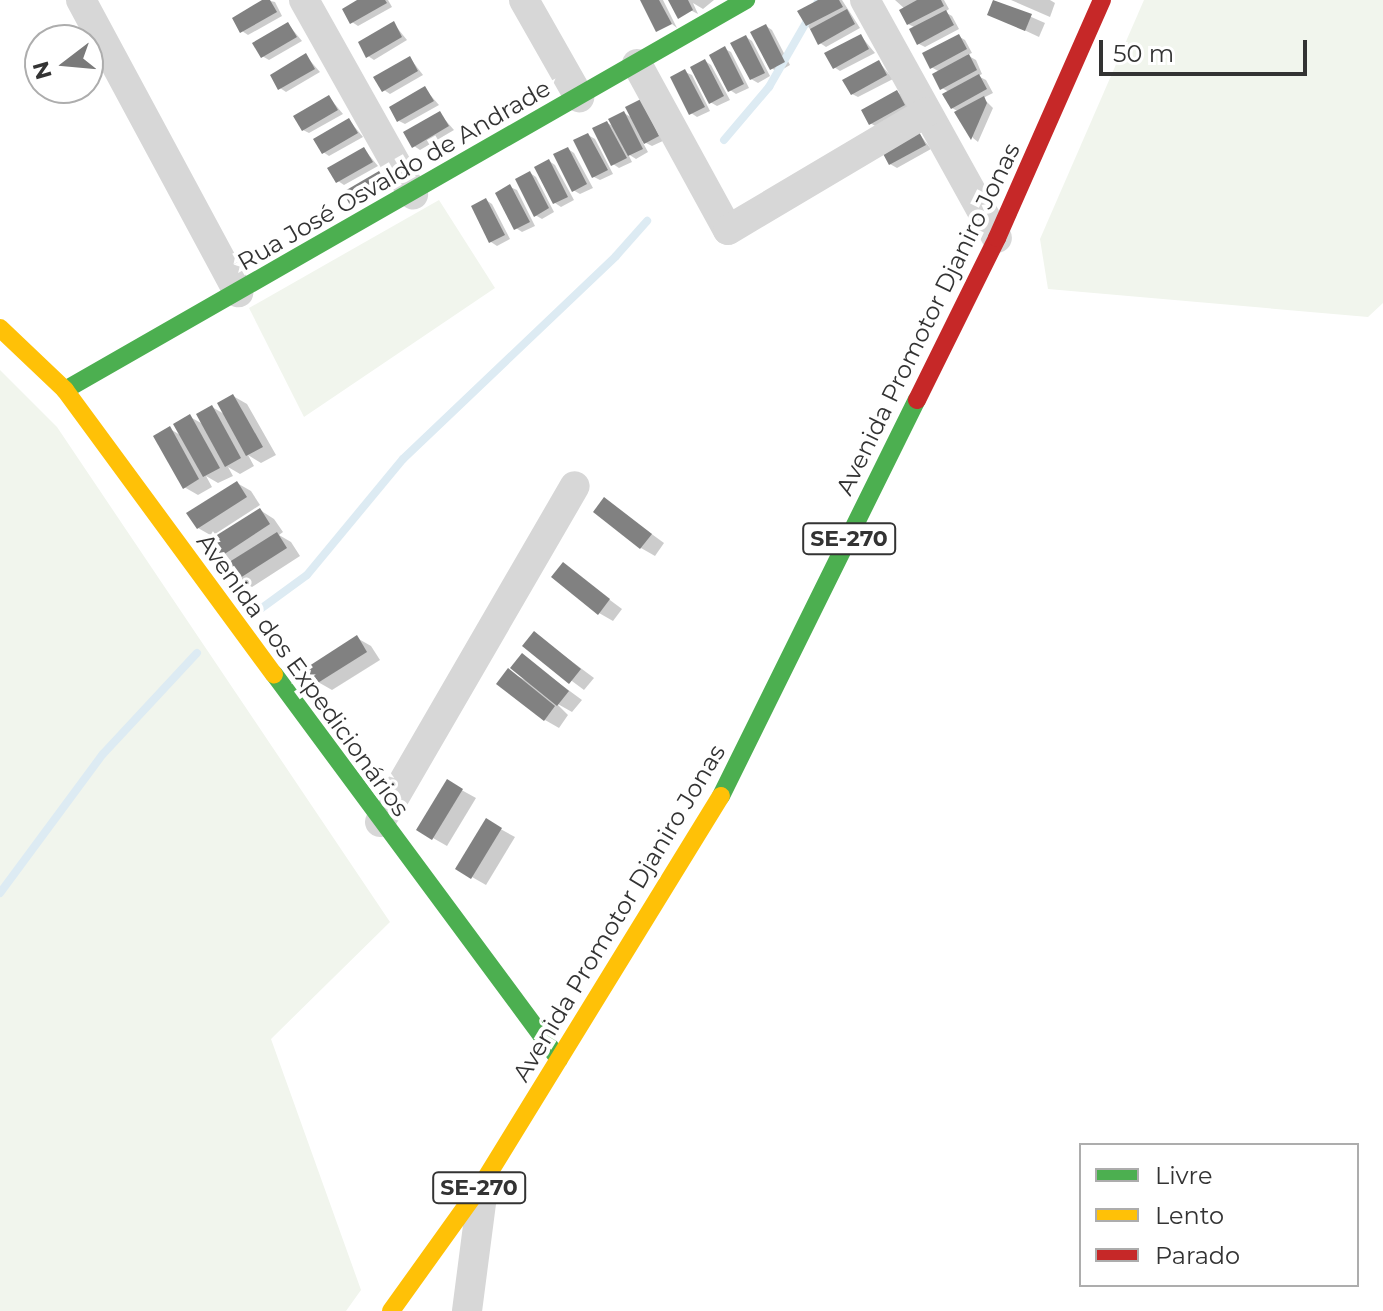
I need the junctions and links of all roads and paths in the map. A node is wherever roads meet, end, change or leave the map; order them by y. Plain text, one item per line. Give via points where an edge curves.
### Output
1 (81, 0) edge
2 (304, 0) edge
3 (524, 0) edge
4 (746, 0) edge
5 (865, 0) edge
6 (1102, 0) edge
7 (637, 64) junction
8 (579, 97) junction
9 (927, 112) junction
10 (413, 194) junction
11 (997, 238) junction
12 (238, 292) junction
13 (0, 328) edge
14 (65, 390) junction
15 (575, 486) dead end
16 (380, 822) junction
17 (559, 1059) junction
18 (484, 1181) junction
19 (391, 1311) edge
20 (467, 1311) edge

1 - 12 street
2 - 10 street
3 - 8 street
4 - 7 street, Rua José Osvaldo de Andrade
5 - 9 street
6 - 11 street, Avenida Promotor Djaniro Jonas / SE-270
7 - 8 street, Rua José Osvaldo de Andrade
7 - 9 street via 728,230
8 - 10 street, Rua José Osvaldo de Andrade
9 - 11 street
10 - 12 street, Rua José Osvaldo de Andrade
11 - 17 street, Avenida Promotor Djaniro Jonas / SE-270 via 724,792
12 - 14 street, Rua José Osvaldo de Andrade
13 - 14 street, Avenida dos Expedicionários
14 - 16 street, Avenida dos Expedicionários
15 - 16 street
16 - 17 street, Avenida dos Expedicionários
17 - 18 street, Avenida Promotor Djaniro Jonas / SE-270
18 - 19 street, Avenida Promotor Djaniro Jonas / SE-270
18 - 20 street

